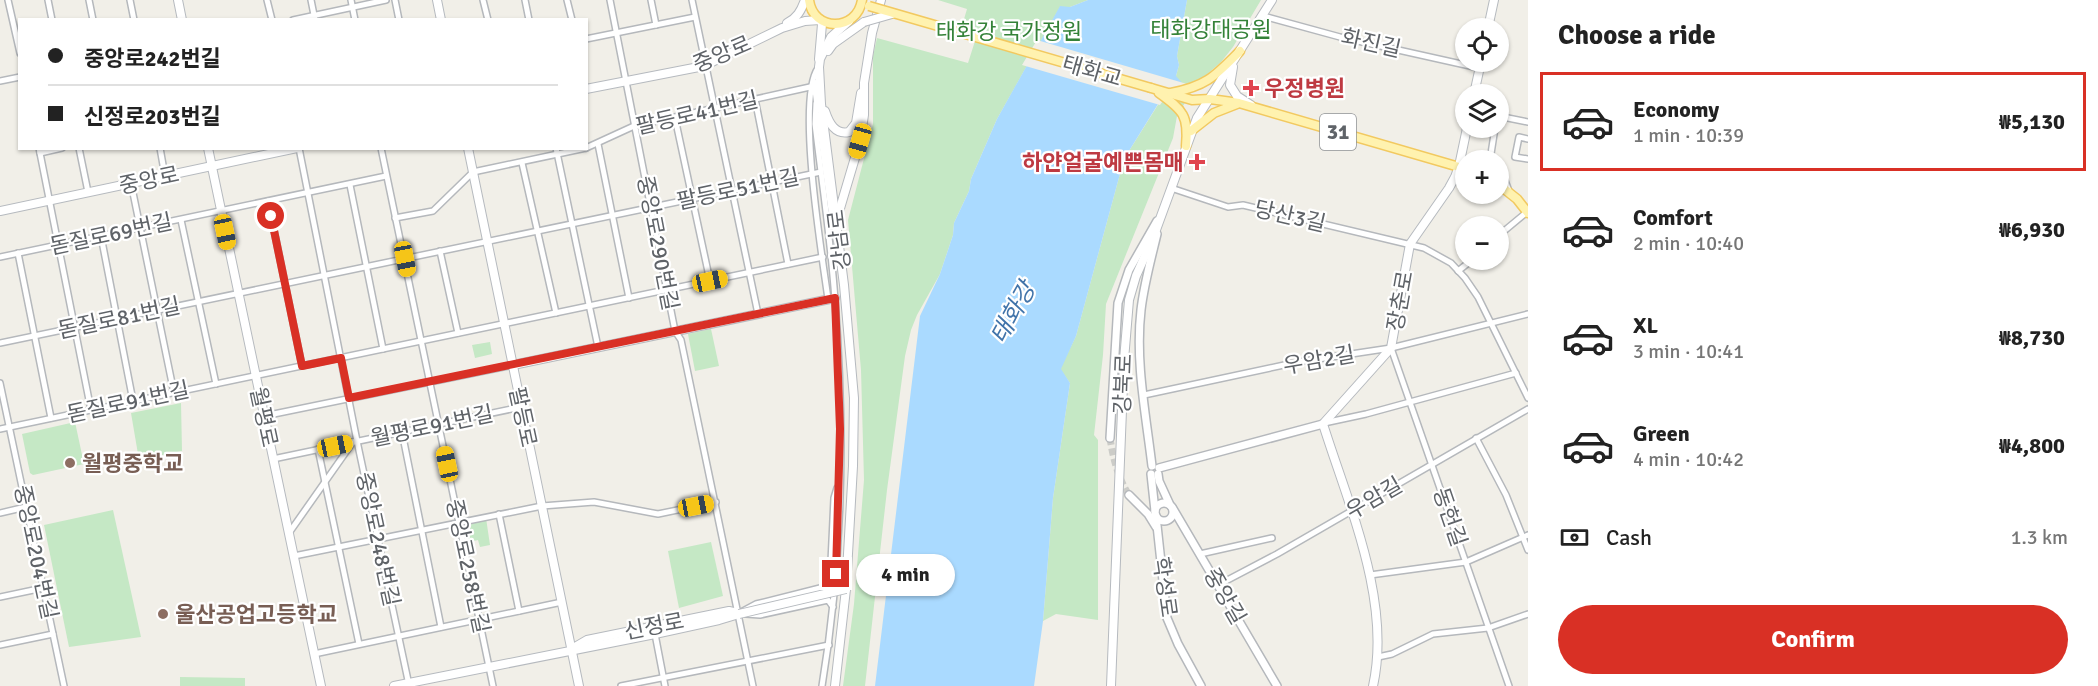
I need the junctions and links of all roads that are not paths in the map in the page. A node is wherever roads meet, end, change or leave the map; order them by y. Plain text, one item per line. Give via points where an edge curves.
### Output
1 (8, 0) edge
2 (48, 0) edge
3 (89, 0) edge
4 (130, 0) edge
5 (178, 0) edge
6 (267, 0) edge
7 (311, 0) edge
8 (351, 0) edge
9 (386, 0) edge
10 (395, 0) edge
11 (437, 0) edge
12 (483, 0) edge
13 (525, 0) edge
14 (567, 0) edge
15 (610, 0) edge
16 (651, 0) edge
17 (692, 0) edge
18 (805, 0) edge
19 (881, 0) edge
20 (1272, 0) edge
21 (1494, 0) edge
22 (864, 3) edge
23 (353, 7) junction
24 (892, 14) junction
25 (1263, 16) junction
26 (314, 17) edge
27 (695, 17) junction
28 (52, 18) edge
29 (93, 18) edge
30 (134, 18) edge
31 (182, 18) edge
32 (272, 18) edge
33 (355, 18) edge
34 (399, 18) edge
35 (441, 18) edge
36 (488, 18) edge
37 (529, 18) edge
38 (572, 18) edge
39 (1490, 18) edge
40 (820, 20) junction
41 (849, 21) junction
42 (656, 25) junction
43 (782, 28) junction
44 (616, 33) junction
45 (588, 39) edge
46 (18, 44) edge
47 (1238, 55) junction
48 (1455, 60) edge
49 (819, 64) junction
50 (705, 66) junction
51 (18, 77) edge
52 (0, 81) edge
53 (814, 81) junction
54 (626, 82) junction
55 (864, 83) junction
56 (810, 87) junction
57 (1151, 88) junction
58 (588, 90) edge
59 (1185, 94) junction
60 (755, 99) junction
61 (1210, 99) junction
62 (819, 103) junction
63 (1239, 103) junction
64 (714, 109) junction
65 (1260, 109) junction
66 (675, 118) junction
67 (1509, 119) edge
68 (1528, 123) edge
69 (634, 126) junction
70 (1191, 131) junction
71 (1528, 139) edge
72 (598, 144) junction
73 (1186, 146) junction
74 (588, 147) edge
75 (79, 150) edge
76 (160, 150) edge
77 (208, 150) edge
78 (288, 150) edge
79 (298, 150) edge
80 (381, 150) edge
81 (468, 150) edge
82 (40, 151) edge
83 (557, 152) edge
84 (1528, 159) edge
85 (522, 163) junction
86 (212, 166) junction
87 (1455, 166) edge
88 (473, 172) junction
89 (821, 172) junction
90 (812, 173) junction
91 (165, 176) junction
92 (386, 176) junction
93 (1455, 179) edge
94 (771, 182) junction
95 (131, 183) junction
96 (350, 185) junction
97 (1171, 188) junction
98 (731, 190) junction
99 (88, 192) junction
100 (1509, 192) edge
101 (308, 193) junction
102 (693, 198) junction
103 (50, 200) junction
104 (268, 201) junction
105 (651, 207) junction
106 (0, 211) edge
107 (221, 211) junction
108 (1527, 212) edge
109 (1162, 214) junction
110 (612, 215) junction
111 (395, 218) junction
112 (837, 219) junction
113 (181, 220) junction
114 (572, 224) junction
115 (1509, 227) edge
116 (141, 228) junction
117 (537, 231) junction
118 (101, 236) junction
119 (839, 237) junction
120 (487, 242) junction
121 (1410, 244) junction
122 (58, 245) junction
123 (440, 251) junction
124 (18, 253) junction
125 (0, 257) edge
126 (823, 257) junction
127 (405, 259) junction
128 (788, 264) junction
129 (366, 267) junction
130 (1458, 271) joint
131 (749, 272) junction
132 (324, 276) junction
133 (710, 281) junction
134 (285, 284) junction
135 (667, 291) junction
136 (238, 294) junction
137 (629, 298) junction
138 (832, 298) junction
139 (198, 302) junction
140 (590, 307) junction
141 (157, 310) junction
142 (556, 314) junction
143 (758, 314) junction
144 (1528, 314) edge
145 (117, 319) junction
146 (1490, 323) junction
147 (504, 324) junction
148 (75, 327) junction
149 (675, 331) junction
150 (458, 333) junction
151 (35, 336) junction
152 (422, 341) junction
153 (0, 343) edge
154 (598, 347) junction
155 (1391, 348) junction
156 (383, 349) junction
157 (341, 358) junction
158 (513, 365) junction
159 (302, 366) junction
160 (1516, 373) junction
161 (256, 376) junction
162 (430, 381) junction
163 (0, 383) edge
164 (216, 384) junction
165 (174, 393) junction
166 (1144, 395) junction
167 (349, 398) junction
168 (1528, 398) edge
169 (133, 401) junction
170 (1411, 402) junction
171 (521, 407) junction
172 (1528, 409) edge
173 (91, 410) junction
174 (264, 416) junction
175 (51, 418) junction
176 (439, 424) junction
177 (1323, 424) junction
178 (9, 427) junction
179 (0, 429) edge
180 (402, 432) junction
181 (1110, 438) tunnel mouth
182 (1476, 438) junction
183 (355, 442) junction
184 (318, 449) junction
185 (273, 459) junction
186 (1432, 464) junction
187 (1155, 471) junction
188 (325, 481) junction
189 (839, 482) junction
190 (1129, 495) tunnel mouth
191 (716, 502) junction
192 (542, 506) junction
193 (1171, 506) junction
194 (26, 507) junction
195 (1351, 511) junction
196 (0, 513) edge
197 (499, 514) junction
198 (1156, 516) junction
199 (460, 523) junction
200 (422, 530) junction
201 (289, 533) junction
202 (1525, 536) edge
203 (1272, 538) dead end
204 (378, 539) junction
205 (339, 547) junction
206 (1528, 550) edge
207 (1200, 554) junction
208 (294, 556) junction
209 (1466, 562) junction
210 (1370, 576) junction
211 (1218, 585) junction
212 (44, 588) junction
213 (846, 590) junction
214 (0, 597) edge
215 (562, 602) junction
216 (833, 607) junction
217 (519, 611) junction
218 (739, 614) junction
219 (1528, 614) edge
220 (480, 619) junction
221 (705, 620) junction
222 (441, 627) junction
223 (1488, 628) junction
224 (53, 634) junction
225 (656, 634) junction
226 (399, 636) junction
227 (607, 640) junction
228 (359, 644) junction
229 (0, 645) edge
230 (829, 645) junction
231 (571, 649) junction
232 (314, 654) junction
233 (1378, 657) junction
234 (746, 660) junction
235 (489, 666) junction
236 (664, 677) junction
237 (409, 684) edge
238 (64, 686) edge
239 (321, 686) edge
240 (394, 686) edge
241 (493, 686) edge
242 (579, 686) edge
243 (621, 686) edge
244 (665, 686) edge
245 (753, 686) edge
246 (822, 686) edge
247 (835, 686) edge
248 (1111, 686) edge
249 (1201, 686) edge
250 (1277, 686) edge
251 (1373, 686) edge
252 (1509, 686) edge

1 - 46 street
2 - 28 street
3 - 29 street
4 - 30 street
5 - 31 main road
6 - 32 street
7 - 26 street
8 - 23 street
9 - 23 street
10 - 34 street
11 - 35 main road
12 - 36 street
13 - 37 street
14 - 38 street
15 - 44 street, 중앙로290번길
16 - 42 street
17 - 27 street
18 - 40 main road
18 - 43 main road via 794,20
19 - 55 main road
20 - 25 main road, 강북로
21 - 39 main road
22 - 24 main road, 태화교, bridge
22 - 41 main road
23 - 26 street
23 - 33 street
24 - 49 main road, bridge via 864,22 834,44
24 - 57 main road, 태화교, bridge
25 - 47 main road, 강북로
25 - 48 street, 화진길 via 1341,37
27 - 42 street
27 - 50 street
40 - 41 main road via 835,25
40 - 43 main road, 중앙로
40 - 49 main road, 강남로
41 - 49 main road via 831,37
42 - 44 street
43 - 50 main road, 중앙로
44 - 45 street
44 - 54 street, 중앙로290번길
47 - 59 main road
47 - 61 main road, 강북로
47 - 65 main road via 1230,85 1237,96
49 - 53 street
49 - 62 main road, 강남로
50 - 54 main road, 중앙로
50 - 64 street
51 - 52 street
53 - 56 street
53 - 62 street
54 - 58 main road, 중앙로
54 - 69 street, 중앙로290번길
55 - 62 main road via 856,123 849,132 834,128
55 - 112 main road via 860,141
56 - 60 street, 팔등로41번길
56 - 90 street
57 - 59 main road, 태화교
57 - 73 main road via 1180,109 1186,120
59 - 61 main road, 31
60 - 64 street, 팔등로41번길
60 - 94 street
61 - 63 main road, 31
61 - 70 main road, 강북로
62 - 89 street via 815,124
62 - 112 main road, 강남로
62 - 119 street via 834,231
63 - 65 main road, 31
63 - 70 main road via 1214,113
64 - 66 street, 팔등로41번길
64 - 98 street
65 - 87 main road, 31
66 - 69 street, 팔등로41번길
66 - 102 street
67 - 68 street
69 - 72 street, 팔등로41번길
69 - 105 street, 중앙로290번길
70 - 73 main road, 강북로
71 - 84 street via 1519,137 1515,157
72 - 74 street, 팔등로41번길
72 - 110 street
73 - 97 main road, 강북로
75 - 99 street
76 - 91 street
77 - 86 main road, 월평로
78 - 86 main road, 중앙로
79 - 101 street, 중앙로248번길
80 - 92 street, 중앙로258번길
81 - 88 main road, 팔등로
82 - 103 street
83 - 85 street, 팔등로41번길
83 - 114 street
85 - 88 street, 팔등로41번길
85 - 117 street
86 - 91 main road, 중앙로
86 - 107 main road, 월평로
88 - 111 street via 433,211
88 - 120 main road, 팔등로
89 - 90 street, 팔등로51번길
89 - 138 street
90 - 94 street, 팔등로51번길
90 - 126 street
91 - 95 main road, 중앙로
92 - 96 street, 돋질로69번길
92 - 111 street, 중앙로258번길
93 - 121 main road, 장춘로
94 - 98 street, 팔등로51번길
94 - 128 street
95 - 99 main road, 중앙로
95 - 116 street
96 - 101 street, 돋질로69번길
96 - 129 street
97 - 109 main road, 강북로
97 - 121 street, 당산3길 via 1228,207 1243,205
98 - 102 street, 팔등로51번길
98 - 131 street
99 - 103 main road, 중앙로
100 - 108 main road
101 - 104 street, 돋질로69번길
101 - 132 street, 중앙로248번길
102 - 105 street, 팔등로51번길
102 - 133 street
103 - 106 main road, 중앙로
103 - 122 street
104 - 107 street, 돋질로69번길
104 - 134 street
105 - 110 street, 팔등로51번길
105 - 135 street, 중앙로290번길
107 - 113 street, 돋질로69번길
107 - 136 main road, 월평로
108 - 115 street
109 - 166 street via 1141,310
109 - 181 street via 1121,289 1116,313
109 - 248 main road, 강북로 via 1136,276 1127,313
110 - 114 street, 팔등로51번길
110 - 137 street
111 - 127 street, 중앙로258번길
112 - 119 main road, 강남로
113 - 116 street, 돋질로69번길
113 - 139 street
114 - 117 street, 팔등로51번길
114 - 140 street
116 - 118 street, 돋질로69번길
116 - 141 street
117 - 120 street, 팔등로51번길
117 - 142 street
118 - 122 street, 돋질로69번길
118 - 145 street
119 - 213 main road, 강남로 via 854,398
120 - 123 street, 팔등로51번길
120 - 147 main road, 팔등로
121 - 130 street, 당산3길 via 1437,254
121 - 155 main road, 장춘로
122 - 124 street, 돋질로69번길
122 - 148 street
123 - 127 street, 팔등로51번길
123 - 150 street
124 - 125 street, 돋질로69번길
124 - 151 street
126 - 128 street, 돋질로91번길
126 - 138 street
127 - 129 street, 팔등로51번길
127 - 152 street, 중앙로258번길
128 - 131 street, 돋질로91번길
129 - 132 street, 돋질로81번길
129 - 156 street
130 - 146 street, 당산3길 via 1478,297
131 - 133 street, 돋질로91번길
131 - 143 street
132 - 134 street, 돋질로81번길
132 - 157 street, 중앙로248번길
133 - 135 street, 돋질로91번길
134 - 136 street, 돋질로81번길
134 - 159 street
135 - 137 street, 돋질로91번길
135 - 149 street, 중앙로290번길
136 - 139 street, 돋질로81번길
136 - 161 main road, 월평로
137 - 140 street, 돋질로91번길
138 - 143 main road
138 - 189 street via 840,384
139 - 141 street, 돋질로81번길
139 - 164 street
140 - 142 street, 돋질로91번길
140 - 154 street
141 - 145 street, 돋질로81번길
141 - 165 street
142 - 147 street, 돋질로91번길
143 - 149 main road
144 - 146 street, 우암2길
145 - 148 street, 돋질로81번길
145 - 169 street
146 - 155 street, 우암2길
146 - 160 street, 당산3길
147 - 150 street, 돋질로91번길
147 - 158 main road, 팔등로
148 - 151 street, 돋질로81번길
148 - 173 street
149 - 154 main road
149 - 191 street, 중앙로290번길 via 681,340
150 - 152 street, 돋질로91번길
151 - 153 street, 돋질로81번길
151 - 175 street
152 - 156 street, 돋질로91번길
152 - 162 street, 중앙로258번길
154 - 158 main road
155 - 166 street, 우암2길 via 1298,362
155 - 170 street, 동헌길
155 - 177 main road, 장춘로
156 - 157 street, 돋질로91번길
157 - 159 street, 돋질로91번길
157 - 167 street, 중앙로248번길
158 - 162 street
158 - 171 main road, 팔등로
159 - 161 street, 돋질로91번길
160 - 168 street, 당산3길
160 - 170 street
161 - 164 street, 돋질로91번길
161 - 174 main road, 월평로
162 - 167 street
162 - 176 street, 중앙로258번길
163 - 178 street, 중앙로204번길
164 - 165 street, 돋질로91번길
165 - 169 street, 돋질로91번길
166 - 187 street
167 - 174 street
167 - 183 street, 중앙로248번길
169 - 173 street, 돋질로91번길
170 - 177 street
170 - 186 street, 동헌길
171 - 176 street, 월평로91번길
171 - 192 main road, 팔등로
172 - 182 street, 우암길
173 - 175 street, 돋질로91번길
174 - 185 main road, 월평로
175 - 178 street, 돋질로91번길
176 - 180 street, 월평로91번길
176 - 199 street, 중앙로258번길
177 - 187 street
177 - 195 main road
178 - 179 street, 돋질로91번길
178 - 194 street, 중앙로204번길
180 - 183 street, 월평로91번길
180 - 200 street
182 - 186 street, 우암길
182 - 202 street
183 - 184 street, 월평로91번길
183 - 188 street
183 - 204 street, 중앙로248번길
184 - 185 street, 월평로91번길
184 - 188 street
185 - 201 main road, 월평로
186 - 195 street, 우암길
186 - 209 street, 동헌길
187 - 193 street, 중앙길
187 - 198 street
188 - 201 street
188 - 205 street
189 - 216 street
189 - 218 street via 834,498 828,586 756,604
190 - 198 street
191 - 192 street via 658,514 594,502
191 - 218 street, 중앙로290번길
192 - 197 street
192 - 215 main road, 팔등로
193 - 198 street via 1161,503
193 - 198 street via 1168,519
193 - 207 street, 중앙길
194 - 196 street
194 - 212 street, 중앙로204번길
195 - 210 main road
195 - 211 street, 우암길
197 - 199 street
197 - 217 street
198 - 249 street, 학성로 via 1167,618
199 - 200 street
199 - 220 street, 중앙로258번길
200 - 204 street
200 - 222 street
201 - 208 main road, 월평로
202 - 206 street
202 - 209 street
203 - 207 street
204 - 205 street
204 - 226 street, 중앙로248번길
205 - 208 street
205 - 228 street
207 - 211 street, 중앙길
208 - 232 main road, 월평로
209 - 210 street
209 - 223 street, 동헌길
210 - 233 main road
211 - 250 street, 중앙길
212 - 214 street
212 - 224 street, 중앙로204번길
213 - 218 main road, 신정로, bridge
213 - 247 main road, 강남로
215 - 217 street
215 - 231 main road, 팔등로
216 - 218 street via 828,600 760,615
216 - 230 street
217 - 220 street
218 - 221 main road, 신정로 via 729,611
218 - 234 street, 중앙로290번길
219 - 223 street
220 - 222 street
220 - 235 street, 중앙로258번길
221 - 225 main road, 신정로
221 - 227 main road, 신정로
222 - 226 street
223 - 233 street via 1432,634
223 - 252 street, 동헌길
224 - 229 street
224 - 238 street, 중앙로204번길
225 - 227 main road, 신정로
225 - 236 street, 신정로
226 - 228 street
226 - 237 street, 중앙로248번길
227 - 231 main road, 신정로
228 - 232 street
230 - 234 street
230 - 246 street
231 - 235 main road, 신정로
231 - 242 main road, 팔등로
232 - 239 main road, 월평로
233 - 251 main road
234 - 236 street
234 - 245 street, 중앙로290번길
235 - 237 main road, 신정로
235 - 241 street, 중앙로258번길
236 - 243 street
236 - 244 street, 신정로
237 - 240 main road, 신정로

